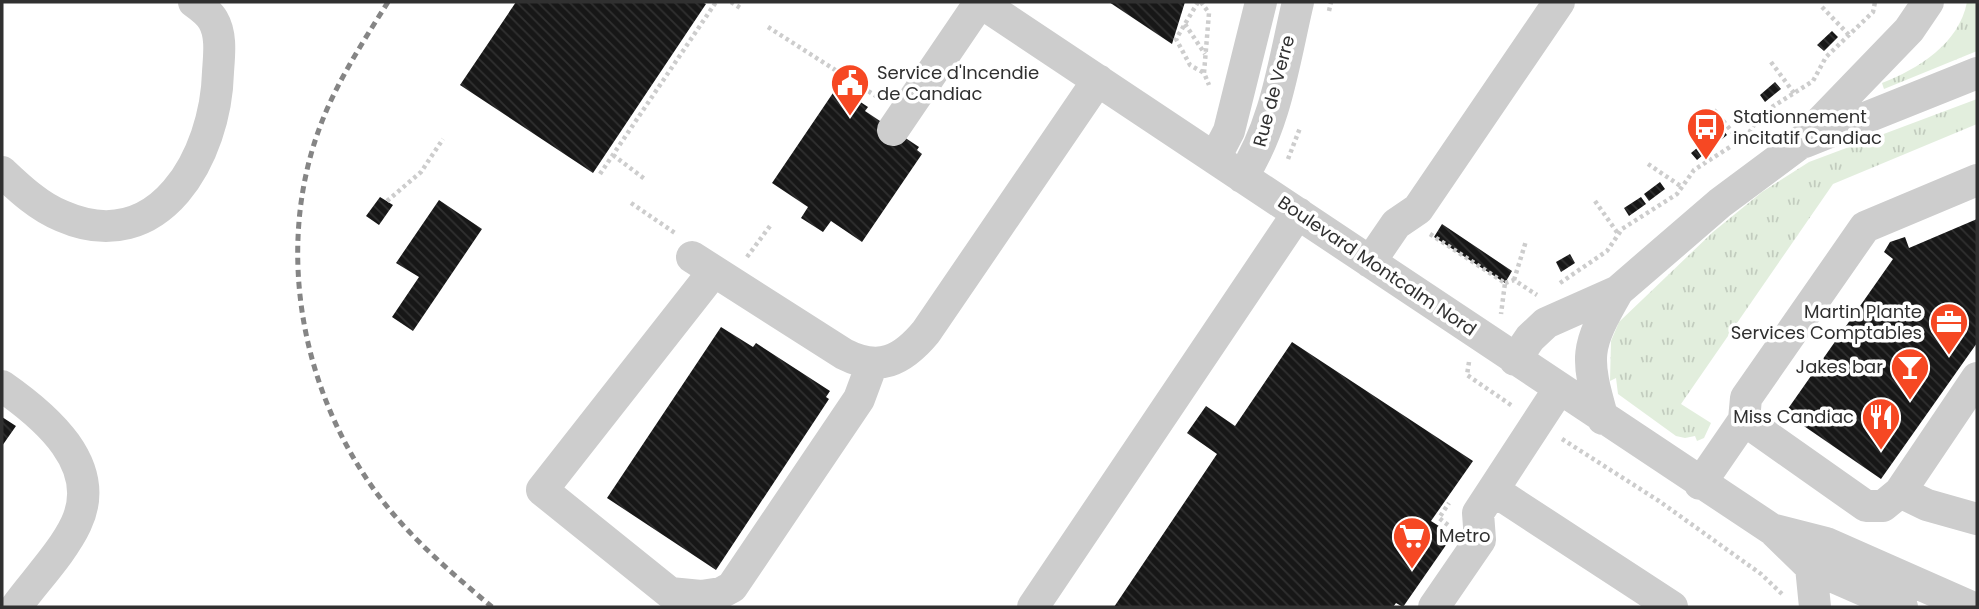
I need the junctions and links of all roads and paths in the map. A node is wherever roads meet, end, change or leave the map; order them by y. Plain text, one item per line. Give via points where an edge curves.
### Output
1 (716, 2) edge
2 (732, 2) edge
3 (980, 2) edge
4 (1199, 2) edge
5 (1261, 2) edge
6 (1298, 2) edge
7 (1559, 2) edge
8 (1875, 2) edge
9 (1928, 2) edge
10 (1822, 8) dead end
11 (742, 9) dead end
12 (213, 15) edge
13 (1185, 23) junction
14 (768, 27) dead end
15 (1849, 35) junction
16 (1206, 55) junction
17 (1771, 62) dead end
18 (1203, 73) junction
19 (1977, 73) edge
20 (1097, 80) junction
21 (863, 87) junction
22 (1212, 92) dead end
23 (1794, 93) junction
24 (855, 98) dead end
25 (1714, 110) dead end
26 (888, 115) joint
27 (443, 139) dead end
28 (1739, 140) junction
29 (1798, 145) junction
30 (613, 155) junction
31 (1215, 158) junction
32 (1648, 164) dead end
33 (2, 172) edge
34 (600, 174) dead end
35 (1242, 177) junction
36 (646, 180) dead end
37 (1977, 180) edge
38 (1682, 187) junction
39 (387, 201) dead end
40 (1595, 201) dead end
41 (631, 204) dead end
42 (1298, 213) junction
43 (1422, 220) junction
44 (770, 226) dead end
45 (1619, 234) junction
46 (1526, 241) dead end
47 (1378, 267) junction
48 (712, 270) junction
49 (1514, 280) junction
50 (1505, 283) junction
51 (1555, 287) dead end
52 (1618, 291) junction
53 (1544, 300) dead end
54 (1503, 310) dead end
55 (1515, 360) junction
56 (1469, 361) dead end
57 (872, 364) junction
58 (1977, 378) edge
59 (2, 386) edge
60 (1559, 389) junction
61 (1517, 409) dead end
62 (1603, 419) junction
63 (1744, 420) junction
64 (1554, 434) dead end
65 (1700, 484) junction
66 (1493, 490) junction
67 (1900, 492) junction
68 (1977, 519) edge
69 (1773, 530) junction
70 (1811, 567) junction
71 (1947, 602) edge
72 (1802, 605) edge
73 (16, 607) edge
74 (1033, 607) edge
75 (1434, 607) edge
76 (1672, 607) edge
77 (1902, 607) edge

1 - 30 path
2 - 11 path
3 - 20 street, Boulevard Montcalm Nord
3 - 26 street
4 - 13 path
4 - 16 path via 1209,13
5 - 31 street, Rue de Verre via 1229,131
6 - 35 street, Rue de Verre via 1268,129
7 - 43 street
8 - 15 path via 1873,12
9 - 29 street via 1909,30
10 - 15 path
12 - 33 street via 219,46 218,98 191,175 160,206 122,225 98,225 62,217
13 - 16 path
13 - 18 path via 1176,39 1190,65
14 - 21 path
15 - 23 path via 1826,57 1813,81
16 - 18 path
17 - 23 path
18 - 22 path
19 - 29 street
20 - 31 street, Boulevard Montcalm Nord
20 - 57 street via 926,332 904,355
21 - 24 path
21 - 26 path
23 - 28 path via 1761,114 1747,136
25 - 28 path
27 - 39 path via 421,172
28 - 38 path via 1694,170
29 - 52 street via 1720,203
30 - 34 path
30 - 36 path
31 - 35 street, Boulevard Montcalm Nord
32 - 38 path
35 - 42 street, Boulevard Montcalm Nord
37 - 63 street via 1865,227 1746,398
38 - 45 path
40 - 45 path
41 - 48 path via 689,243
42 - 47 street, Boulevard Montcalm Nord
42 - 74 street
43 - 47 street via 1396,224
43 - 50 path
44 - 48 path
45 - 51 path via 1607,251
46 - 49 path
47 - 55 street, Boulevard Montcalm Nord
48 - 57 street via 844,354
48 - 57 street via 542,490 670,593 701,596 732,587 859,399
49 - 50 path
49 - 53 path
50 - 54 path, Boulevard Montcalm Nord
52 - 55 street via 1546,323
52 - 62 street via 1594,333 1590,354
55 - 60 street, Boulevard Montcalm Nord
56 - 61 path, Boulevard Montcalm Nord via 1467,375
58 - 67 street
59 - 73 street via 54,428 83,479 75,525
60 - 62 street, Boulevard Montcalm Nord
60 - 66 street
62 - 65 street, Boulevard Montcalm Nord
63 - 65 street
63 - 67 street via 1866,506 1883,506
64 - 72 path via 1659,501
65 - 69 street, Boulevard Montcalm Nord
66 - 75 street via 1478,513 1480,540
66 - 76 street
67 - 68 street
69 - 70 street, Boulevard Montcalm Nord
69 - 71 street, Boulevard Montcalm Nord via 1826,543
70 - 72 street
70 - 77 street, Boulevard Montcalm Nord

